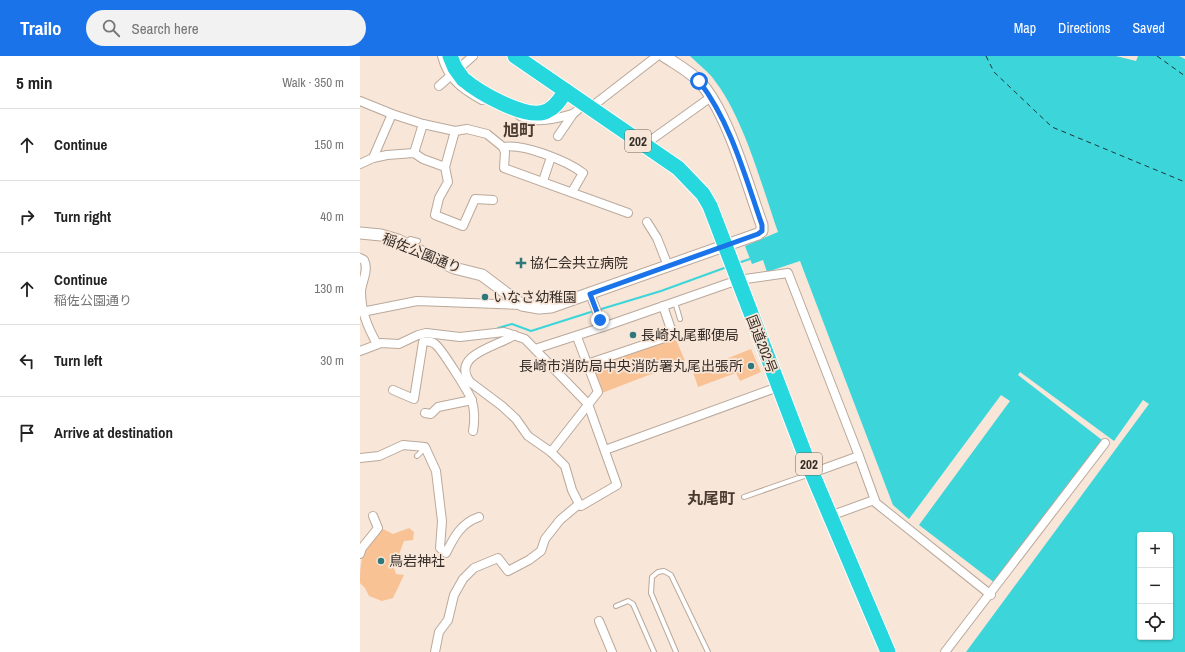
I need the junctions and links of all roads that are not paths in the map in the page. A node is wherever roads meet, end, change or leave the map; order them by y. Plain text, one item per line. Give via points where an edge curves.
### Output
1 (442, 56) edge
2 (450, 56) edge
3 (458, 56) edge
4 (473, 56) edge
5 (515, 56) edge
6 (658, 56) edge
7 (664, 56) edge
8 (460, 76) junction
9 (439, 86) dead end
10 (566, 91) junction
11 (711, 97) junction
12 (360, 101) edge
13 (582, 109) junction
14 (392, 114) junction
15 (423, 124) junction
16 (455, 130) junction
17 (558, 136) dead end
18 (503, 146) junction
19 (644, 146) junction
20 (414, 153) junction
21 (552, 157) junction
22 (373, 158) junction
23 (360, 164) edge
24 (445, 167) junction
25 (543, 181) junction
26 (572, 192) junction
27 (492, 200) dead end
28 (628, 213) dead end
29 (647, 222) dead end
30 (360, 233) edge
31 (418, 241) dead end
32 (407, 245) junction
33 (727, 250) junction
34 (360, 258) edge
35 (668, 266) junction
36 (736, 277) junction
37 (590, 294) junction
38 (675, 302) junction
39 (522, 305) junction
40 (663, 306) junction
41 (361, 309) edge
42 (680, 319) dead end
43 (602, 324) junction
44 (514, 335) junction
45 (577, 337) junction
46 (377, 344) junction
47 (535, 349) junction
48 (360, 351) edge
49 (588, 364) junction
50 (778, 387) junction
51 (393, 390) dead end
52 (472, 400) junction
53 (588, 404) junction
54 (425, 413) dead end
55 (473, 431) dead end
56 (1105, 443) dead end
57 (425, 447) junction
58 (605, 450) junction
59 (551, 452) junction
60 (417, 456) dead end
61 (860, 456) junction
62 (360, 458) edge
63 (812, 473) junction
64 (744, 497) dead end
65 (874, 500) junction
66 (579, 504) junction
67 (373, 516) dead end
68 (830, 516) junction
69 (479, 517) dead end
70 (361, 549) edge
71 (991, 594) junction
72 (616, 606) dead end
73 (599, 621) dead end
74 (435, 652) edge
75 (612, 652) edge
76 (654, 652) edge
77 (676, 652) edge
78 (708, 652) edge
79 (888, 652) edge
80 (946, 652) edge

1 - 8 street
2 - 8 highway, bridge
3 - 8 highway
4 - 8 street
5 - 10 highway, 国道202号 / 202
6 - 13 street
7 - 11 street, 稲佐公園通り via 699,81
8 - 9 street
8 - 10 highway via 477,90 529,112 540,114 555,106
8 - 13 street via 471,94 525,119 540,121
10 - 13 highway, 国道202号 / 202
11 - 19 street
11 - 33 street, 稲佐公園通り via 733,143 762,225 762,231 758,234
12 - 14 street
13 - 17 street
13 - 19 highway, 国道202号 / 202
14 - 15 street
14 - 22 street
15 - 16 street
15 - 20 street
16 - 18 street via 478,131 494,138
16 - 24 street
18 - 21 street via 513,145
18 - 25 street via 504,168
19 - 33 highway, 国道202号 / 202 via 678,168 703,194 716,217
20 - 22 street
20 - 24 street via 423,160
21 - 25 street
21 - 26 street via 565,161 583,173
22 - 23 street
24 - 27 street via 448,182 439,198 435,215 463,226 475,199
25 - 26 street
26 - 28 street
29 - 35 street via 657,238
30 - 32 street, 稲佐公園通り via 381,235
31 - 32 lane via 410,239
32 - 39 street, 稲佐公園通り via 454,268 482,274
33 - 35 street, 稲佐公園通り
33 - 36 highway, 国道202号 / 202
34 - 41 street via 364,260 366,267 361,289
35 - 37 street, 稲佐公園通り
36 - 38 street
36 - 50 highway, 国道202号 / 202
36 - 61 street via 788,273
37 - 39 street, 稲佐公園通り via 551,307
37 - 43 street
38 - 40 street
38 - 42 lane
39 - 41 street via 417,301
40 - 43 street
40 - 49 street via 673,335
41 - 46 street
43 - 45 street
44 - 46 street via 504,332 460,337 426,333 399,344
44 - 47 street via 525,339
44 - 59 street via 484,347 469,361 466,374 470,382 516,419 528,436
45 - 47 street
45 - 49 street
46 - 48 street
47 - 53 street
49 - 53 street via 598,392
50 - 58 street
50 - 63 highway, 国道202号 / 202
51 - 52 street via 414,399 423,342 430,342 438,348
52 - 54 street via 438,407 431,414
52 - 55 street via 475,415
53 - 58 street
53 - 59 street
56 - 71 street
57 - 60 lane
57 - 62 street via 403,445 379,456
57 - 69 street via 436,471 442,521 440,548 446,553 456,534 469,520
58 - 66 street via 617,485 581,506
59 - 66 street via 565,466
61 - 63 street
61 - 65 street
63 - 64 lane
63 - 68 highway, 国道202号 / 202
65 - 68 street
65 - 71 street
66 - 74 street via 560,520 545,538 540,551 529,560 508,571 498,558 474,568 463,579 454,595 448,620 439,632
67 - 70 street via 378,528
68 - 79 highway, 国道202号 / 202
71 - 80 street
72 - 76 lane via 628,601 633,604
73 - 75 street
77 - 78 lane via 651,593 652,577 658,572 664,571 671,575

